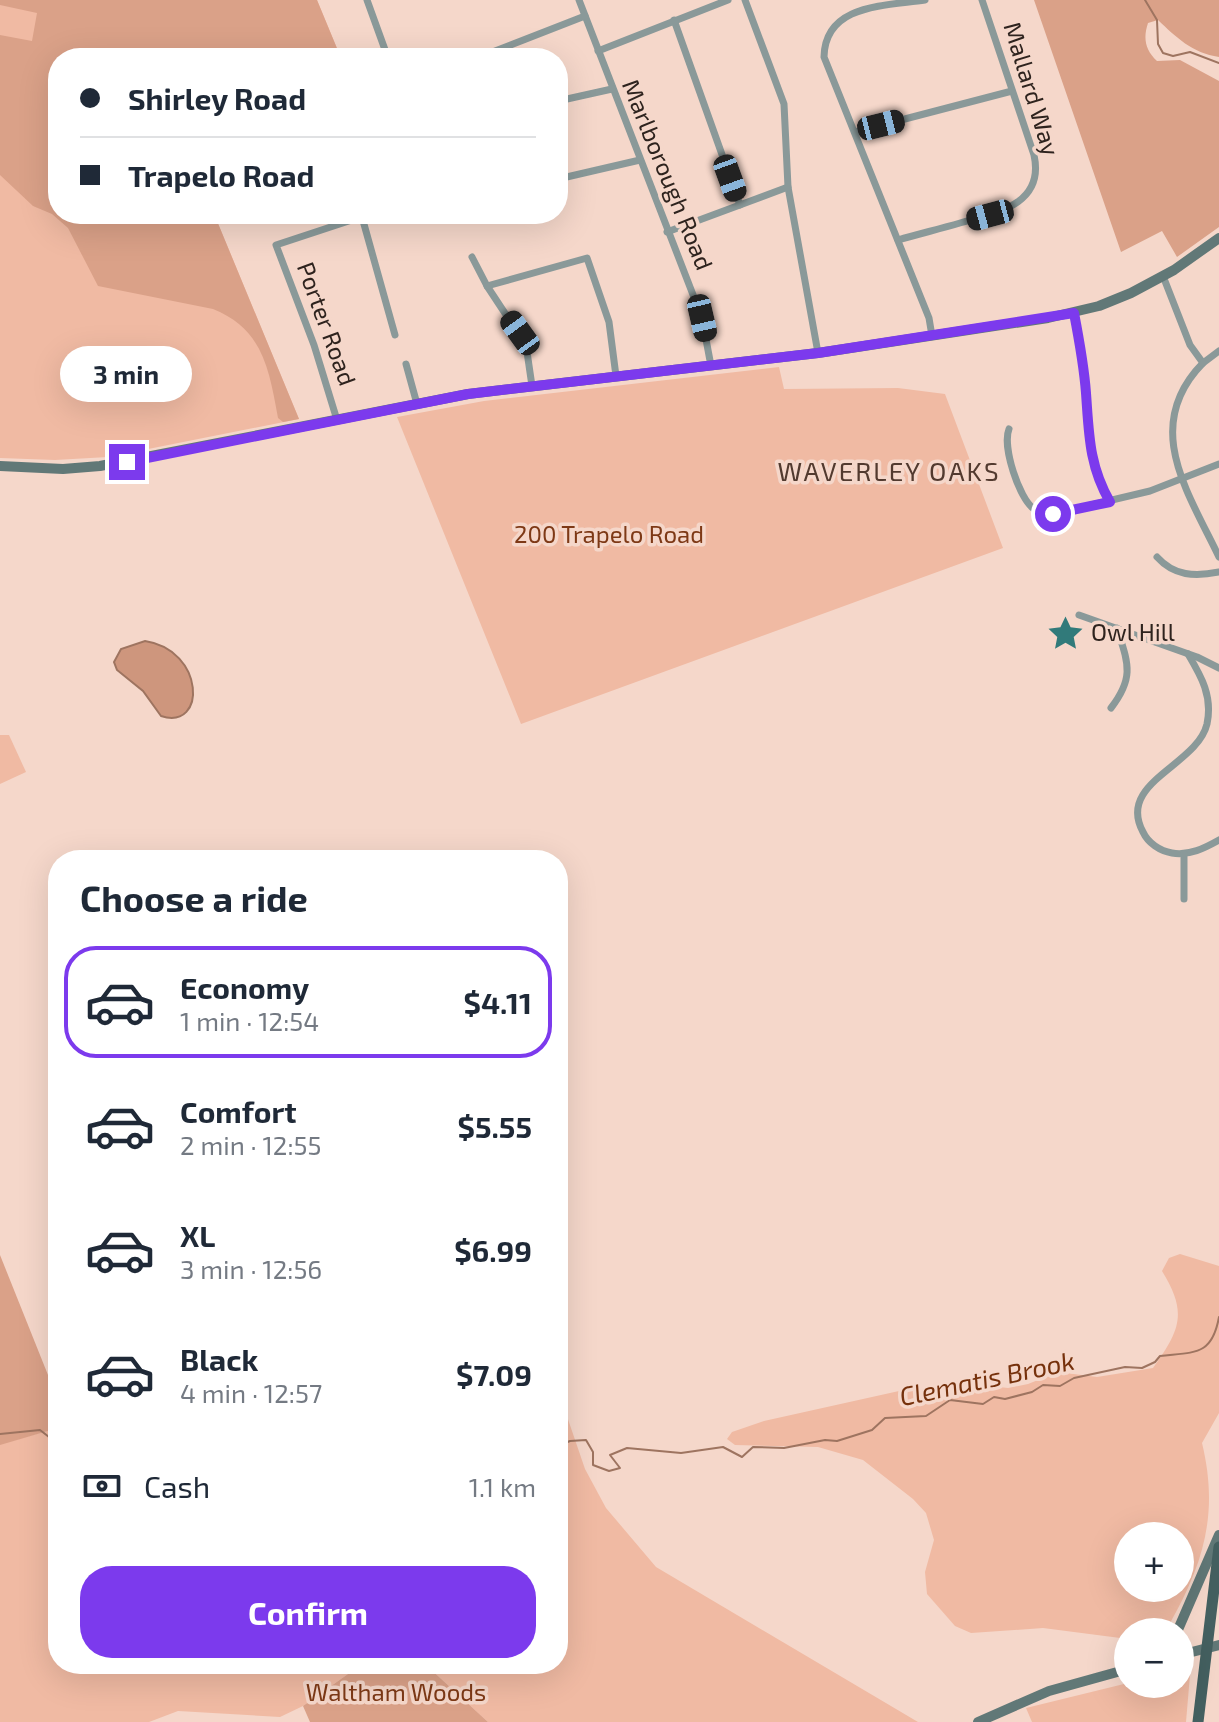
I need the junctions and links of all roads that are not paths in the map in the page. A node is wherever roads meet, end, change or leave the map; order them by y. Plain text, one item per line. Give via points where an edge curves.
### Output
1 (367, 0) edge
2 (579, 0) edge
3 (728, 0) edge
4 (745, 0) edge
5 (925, 0) edge
6 (982, 0) edge
7 (585, 16) junction
8 (674, 20) junction
9 (384, 48) edge
10 (503, 48) edge
11 (598, 51) junction
12 (612, 89) junction
13 (1012, 91) junction
14 (568, 99) edge
15 (855, 132) junction
16 (640, 160) junction
17 (568, 177) edge
18 (788, 187) junction
19 (740, 205) junction
20 (341, 224) edge
21 (368, 224) edge
22 (667, 232) junction
23 (1219, 238) edge
24 (898, 240) junction
25 (472, 257) dead end
26 (1163, 276) junction
27 (487, 286) junction
28 (1074, 313) junction
29 (395, 335) dead end
30 (932, 336) junction
31 (1219, 351) edge
32 (818, 353) junction
33 (1203, 363) junction
34 (406, 364) dead end
35 (711, 366) junction
36 (616, 376) junction
37 (532, 386) junction
38 (417, 404) junction
39 (337, 420) junction
40 (1009, 429) dead end
41 (1219, 464) edge
42 (0, 466) edge
43 (1184, 481) junction
44 (1110, 502) junction
45 (1157, 557) dead end
46 (1219, 557) edge
47 (1219, 572) edge
48 (1079, 615) dead end
49 (1117, 628) junction
50 (1188, 654) junction
51 (1219, 668) edge
52 (1111, 708) dead end
53 (1219, 840) edge
54 (1184, 854) junction
55 (1184, 899) dead end
56 (1219, 1535) edge
57 (1219, 1547) edge
58 (1184, 1618) edge
59 (1213, 1646) edge
60 (1114, 1673) edge
61 (978, 1722) edge
62 (1198, 1722) edge

1 - 9 street
2 - 7 street, Marlborough Road
3 - 8 street
4 - 18 street via 784,104
5 - 15 street via 856,11 827,36 825,64
6 - 13 street, Mallard Way
7 - 10 street
7 - 11 street, Marlborough Road
8 - 11 street
8 - 19 street
11 - 12 street, Marlborough Road
12 - 14 street
12 - 16 street, Marlborough Road
13 - 15 street
13 - 24 street, Mallard Way via 1036,166 1027,194 1004,210
15 - 24 street
16 - 17 street
16 - 22 street, Marlborough Road
18 - 19 street
18 - 32 street
19 - 22 street
20 - 39 street, Porter Road via 276,245
21 - 29 street
22 - 35 street, Marlborough Road via 702,318
23 - 26 main road
24 - 30 street
25 - 27 street
26 - 28 main road via 1121,298
26 - 33 street via 1190,345
27 - 36 street via 587,258 609,322
27 - 37 street via 526,345
28 - 30 main road
28 - 44 street via 1087,395 1088,443
30 - 32 main road
31 - 33 street
32 - 35 main road
33 - 43 street via 1182,390 1173,413 1171,439
34 - 38 street
35 - 36 main road
36 - 37 main road
37 - 38 main road
38 - 39 main road
39 - 42 main road via 100,466
40 - 44 street via 1007,444 1019,487 1034,509 1053,514
41 - 43 street
43 - 44 street
43 - 46 street
45 - 47 street via 1182,573
48 - 49 street
49 - 50 street
49 - 52 street via 1128,676
50 - 51 street
50 - 54 street via 1208,696 1204,732 1192,751 1147,788 1138,816 1150,842
53 - 54 street
54 - 55 street
56 - 58 main road
57 - 59 main road
59 - 62 main road
60 - 61 main road via 1039,1695

